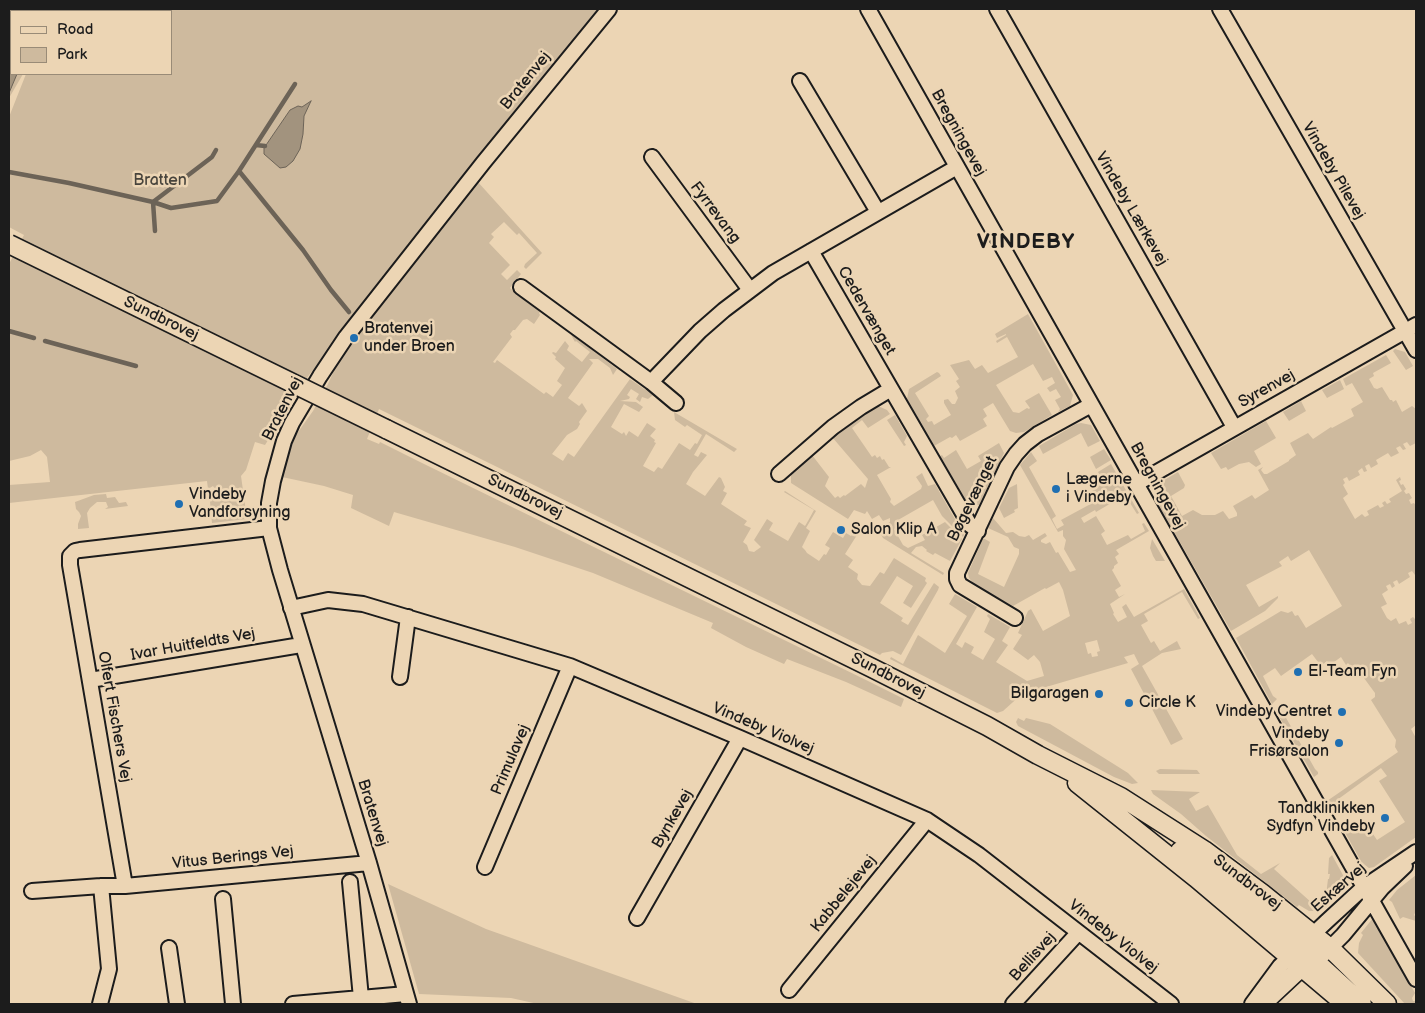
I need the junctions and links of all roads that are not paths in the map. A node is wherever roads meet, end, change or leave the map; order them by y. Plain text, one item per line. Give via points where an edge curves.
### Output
1 (609, 9) edge
2 (868, 9) edge
3 (997, 9) edge
4 (1220, 9) edge
5 (800, 81) dead end
6 (652, 157) dead end
7 (957, 167) junction
8 (878, 212) junction
9 (9, 244) edge
10 (811, 251) junction
11 (521, 287) dead end
12 (750, 290) junction
13 (1411, 328) edge
14 (1416, 350) edge
15 (651, 382) junction
16 (891, 389) junction
17 (676, 403) dead end
18 (1091, 405) junction
19 (1234, 427) junction
20 (779, 474) dead end
21 (1136, 484) junction
22 (270, 528) junction
23 (978, 531) junction
24 (291, 608) junction
25 (408, 617) junction
26 (1015, 618) dead end
27 (302, 645) junction
28 (570, 666) junction
29 (400, 677) dead end
30 (90, 680) junction
31 (740, 738) junction
32 (1038, 755) junction
33 (927, 820) junction
34 (1416, 854) edge
35 (369, 862) junction
36 (485, 867) dead end
37 (350, 882) dead end
38 (101, 886) junction
39 (125, 886) junction
40 (1364, 887) junction
41 (32, 891) dead end
42 (223, 899) dead end
43 (1372, 900) junction
44 (637, 918) dead end
45 (1078, 933) junction
46 (169, 948) dead end
47 (1309, 955) junction
48 (1416, 979) edge
49 (789, 990) dead end
50 (361, 998) junction
51 (408, 999) edge
52 (100, 1004) edge
53 (177, 1004) edge
54 (233, 1004) edge
55 (293, 1004) edge
56 (1013, 1004) edge
57 (1170, 1004) edge
58 (1252, 1004) edge
59 (1262, 1004) edge
60 (1270, 1004) edge
61 (1345, 1004) edge
62 (1362, 1004) edge
63 (1387, 1004) edge

1 - 22 street, Bratenvej via 394,275 320,376 289,429 280,453 270,497
2 - 7 street, Bregningevej
3 - 19 street, Vindeby Lærkevej
4 - 13 street, Vindeby Pilevej
5 - 8 street
6 - 12 street, Fyrrevang
7 - 8 street
7 - 18 street, Bregningevej
8 - 10 street
9 - 32 main road, Sundbrovej, bridge via 881,672
10 - 12 street
10 - 16 street, Cedervænget
11 - 15 street
12 - 15 street via 700,331
13 - 14 street, Vindeby Pilevej
13 - 19 street, Syrenvej
15 - 17 street
16 - 20 street via 833,427
16 - 23 street, Cedervænget via 970,526
18 - 21 street, Bregningevej
18 - 23 street, Bøgevænget via 1038,434 1020,449 1007,468
19 - 21 street, Syrenvej
21 - 40 street, Bregningevej
22 - 24 street, Bratenvej
22 - 30 street, Olfert Fischers Vej via 80,550 71,554 70,565
23 - 26 street, Bøgevænget via 957,573 958,582
24 - 25 street, Vindeby Violvej via 328,600 363,604
24 - 27 street, Bratenvej
25 - 28 street, Vindeby Violvej
25 - 29 street
27 - 30 street, Ivar Huitfeldts Vej
27 - 35 street, Bratenvej
28 - 31 street, Vindeby Violvej
28 - 36 street, Primulavej
30 - 39 street, Olfert Fischers Vej
31 - 33 street, Vindeby Violvej
31 - 44 street, Bynkevej
32 - 47 main road, Sundbrovej via 1182,867
32 - 47 main road, Sundbrovej via 1121,797 1237,874
33 - 45 street, Vindeby Violvej via 979,855
33 - 49 street, Kabbelejevej
34 - 40 street, Eskærvej
34 - 43 street, Eskærvej
35 - 39 street, Vitus Berings Vej
35 - 51 street, Bratenvej
37 - 50 street
38 - 39 street, Vitus Berings Vej
38 - 41 street, Vitus Berings Vej
38 - 52 street via 108,970
40 - 43 street, Bregningevej
40 - 47 street, Eskærvej
42 - 54 street
43 - 47 street, Eskærvej via 1344,935
43 - 48 street, Bregningevej
45 - 56 street, Bellisvej
45 - 57 street, Vindeby Violvej
46 - 53 street
47 - 58 street via 1276,971
47 - 59 main road
47 - 60 street
47 - 61 main road, Sundbrovej
47 - 62 main road
47 - 63 main road, Sundbrovej
50 - 51 street, Bratenvej
50 - 55 street, Bratenvej

